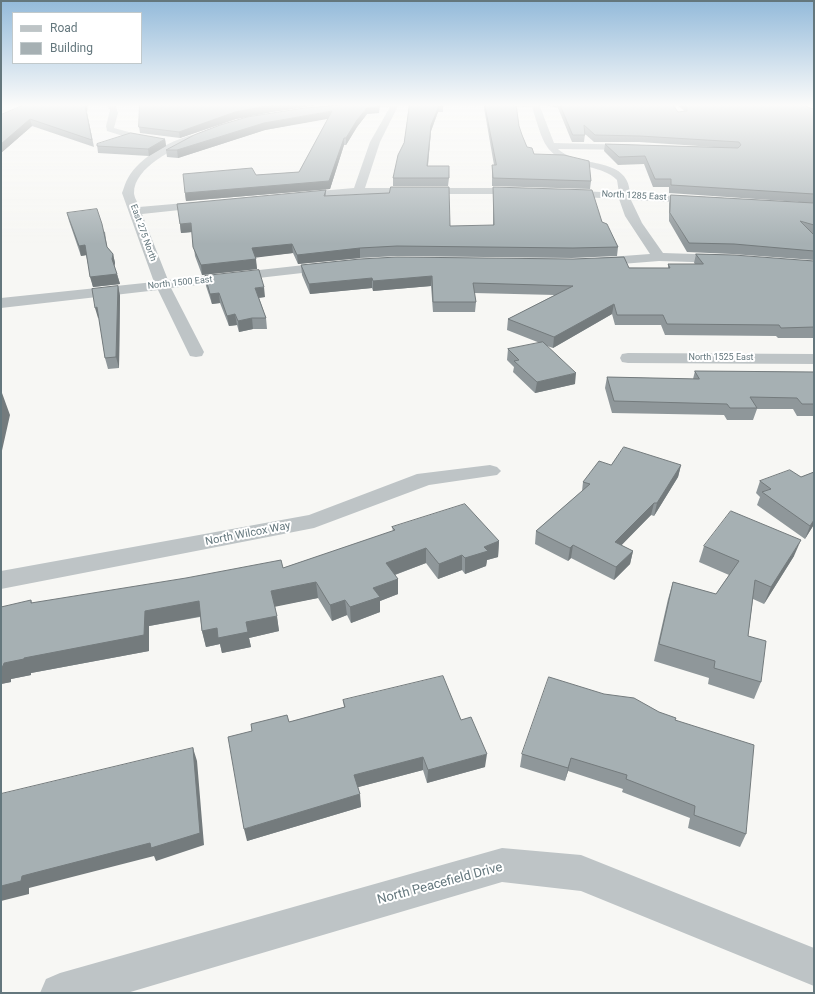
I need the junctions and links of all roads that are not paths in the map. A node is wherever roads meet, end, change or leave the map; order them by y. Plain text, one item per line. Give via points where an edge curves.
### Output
1 (165, 150) edge
2 (372, 150) edge
3 (554, 150) edge
4 (358, 191) junction
5 (534, 191) edge
6 (550, 192) edge
7 (624, 195) junction
8 (282, 198) edge
9 (713, 201) edge
10 (220, 203) edge
11 (136, 211) junction
12 (659, 257) junction
13 (739, 260) edge
14 (586, 263) edge
15 (344, 265) edge
16 (162, 284) junction
17 (1, 303) edge
18 (196, 352) dead end
19 (628, 358) dead end
20 (814, 359) edge
21 (490, 471) dead end
22 (1, 580) edge
23 (814, 967) edge
24 (60, 993) edge

1 - 11 street, East 275 North via 145,165 132,179 128,193
2 - 4 street
3 - 7 street via 565,157 610,170 620,177 625,185
4 - 5 street
4 - 8 street
6 - 7 street, North 1285 East
7 - 9 street, North 1285 East
7 - 12 street via 627,209
10 - 11 street
11 - 16 street, East 275 North
12 - 13 street
12 - 14 street
15 - 16 street, North 1500 East
16 - 17 street, North 1500 East
16 - 18 street, East 275 North
19 - 20 street, North 1525 East
21 - 22 street, North Wilcox Way via 425,479 314,521
23 - 24 street, North Peacefield Drive via 582,873 502,865

